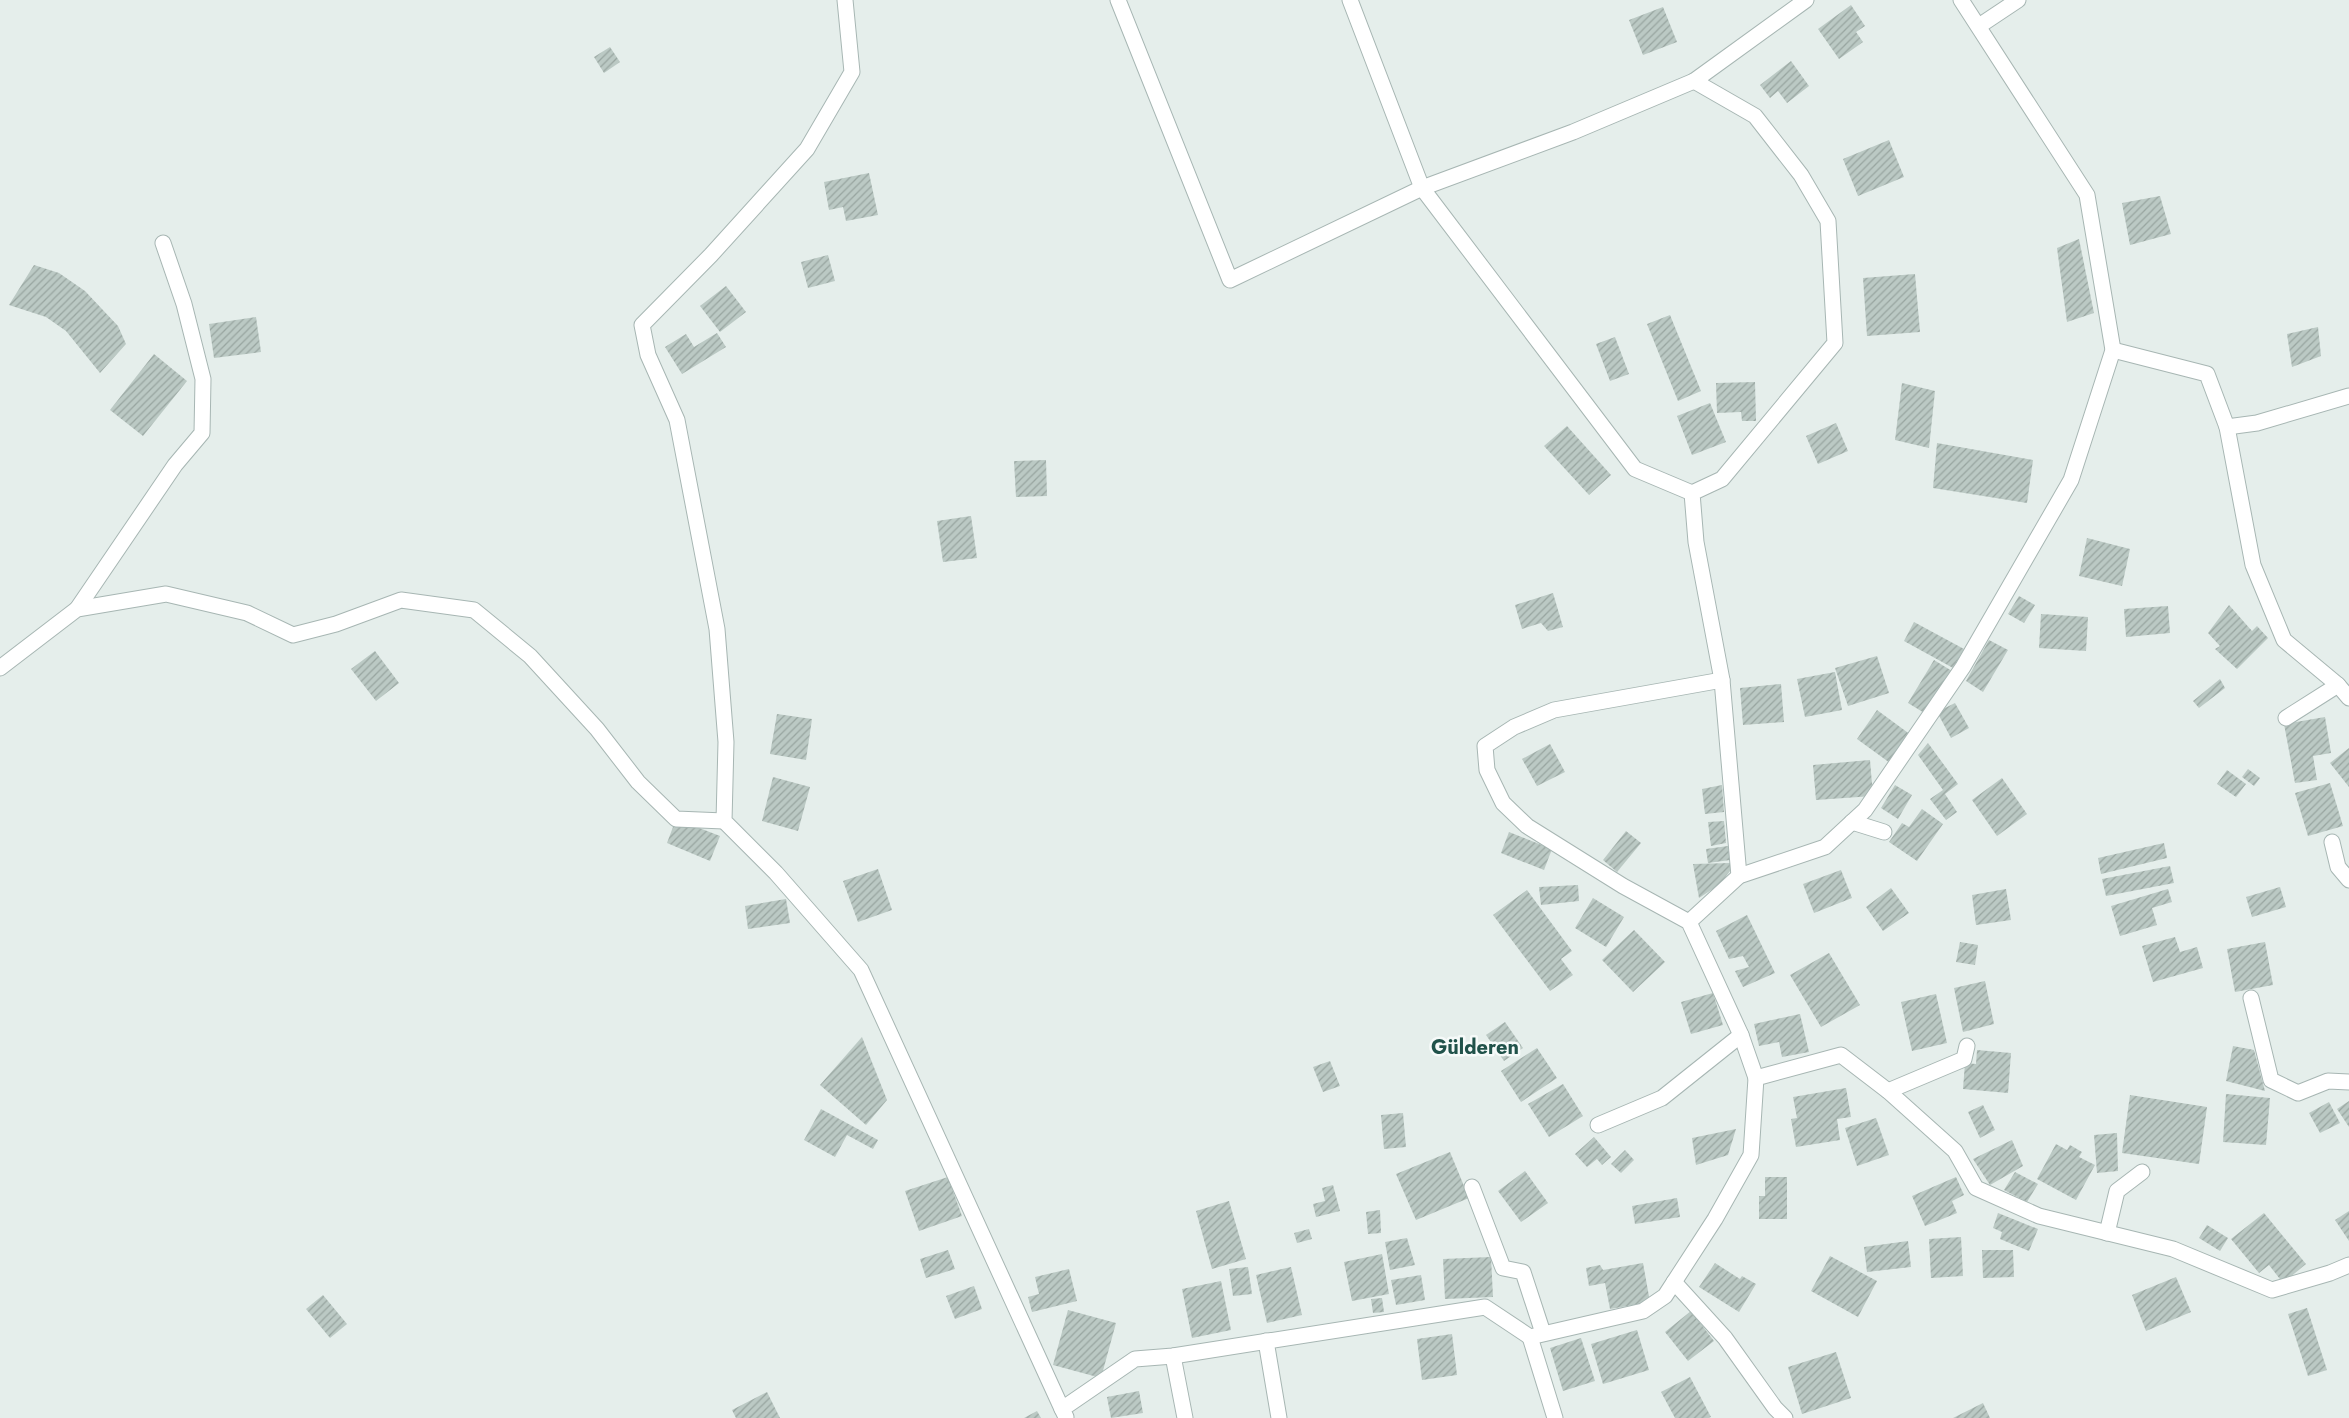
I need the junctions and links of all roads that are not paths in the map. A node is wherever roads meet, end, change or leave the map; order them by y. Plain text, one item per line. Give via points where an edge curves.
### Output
1 (845, 0) edge
2 (1118, 0) edge
3 (1350, 0) edge
4 (1806, 0) edge
5 (1961, 0) edge
6 (2018, 0) edge
7 (1979, 26) junction
8 (1694, 81) junction
9 (1422, 188) junction
10 (162, 243) dead end
11 (2113, 350) junction
12 (2349, 396) edge
13 (2228, 426) junction
14 (1692, 493) junction
15 (77, 609) junction
16 (0, 668) edge
17 (1722, 680) junction
18 (2338, 685) junction
19 (2349, 698) edge
20 (2286, 718) dead end
21 (724, 821) junction
22 (1852, 822) junction
23 (1884, 832) dead end
24 (2332, 842) dead end
25 (1739, 876) junction
26 (2349, 880) edge
27 (1689, 922) junction
28 (2251, 998) dead end
29 (1741, 1035) junction
30 (1967, 1046) dead end
31 (1756, 1078) junction
32 (2349, 1082) edge
33 (1888, 1092) junction
34 (1598, 1125) dead end
35 (2142, 1172) dead end
36 (1472, 1187) dead end
37 (2107, 1233) junction
38 (2349, 1265) edge
39 (1674, 1282) junction
40 (1536, 1335) junction
41 (1266, 1341) junction
42 (1173, 1356) junction
43 (1064, 1414) edge
44 (1185, 1418) edge
45 (1279, 1418) edge
46 (1555, 1418) edge
47 (1786, 1418) edge

1 - 21 street via 852,72 807,149 712,255 642,325 648,355 677,420 717,629 726,742
2 - 9 street via 1230,280
3 - 9 street
4 - 8 street
5 - 7 street
6 - 7 street
7 - 11 street via 2087,195
8 - 9 street via 1573,132
8 - 14 street via 1755,116 1801,175 1828,220 1835,343 1722,479
9 - 14 street via 1635,469
10 - 15 street via 184,304 203,379 202,434 175,465
11 - 13 street via 2207,374
11 - 22 street via 2072,480 1962,667 1865,810
12 - 13 street via 2257,423
13 - 18 street via 2253,566 2284,640
14 - 17 street via 1696,542
15 - 16 street
15 - 21 street via 166,594 247,613 293,634 336,624 401,600 474,610 530,656 597,729 638,782 676,819
17 - 25 street
17 - 27 street via 1554,710 1514,727 1485,746 1488,770 1503,804 1527,826 1623,886
18 - 19 street
18 - 20 street
21 - 43 street via 776,873 861,970
22 - 23 street
22 - 25 street via 1825,847
24 - 26 street via 2338,868
25 - 27 street
27 - 29 street
28 - 32 street via 2272,1080 2298,1093 2328,1080
29 - 31 street
29 - 34 street via 1662,1098
30 - 33 street via 1964,1059
31 - 33 street via 1841,1054
31 - 39 street via 1751,1155
33 - 37 street via 1956,1151 1976,1188 2039,1216
35 - 37 street via 2117,1191
36 - 40 street via 1503,1268 1523,1272
37 - 38 street via 2173,1249 2272,1290
39 - 40 street via 1665,1296 1643,1311
39 - 47 street via 1725,1338 1775,1408
40 - 41 street via 1486,1306
40 - 46 street
41 - 42 street
41 - 45 street
42 - 43 street via 1135,1359
42 - 44 street

